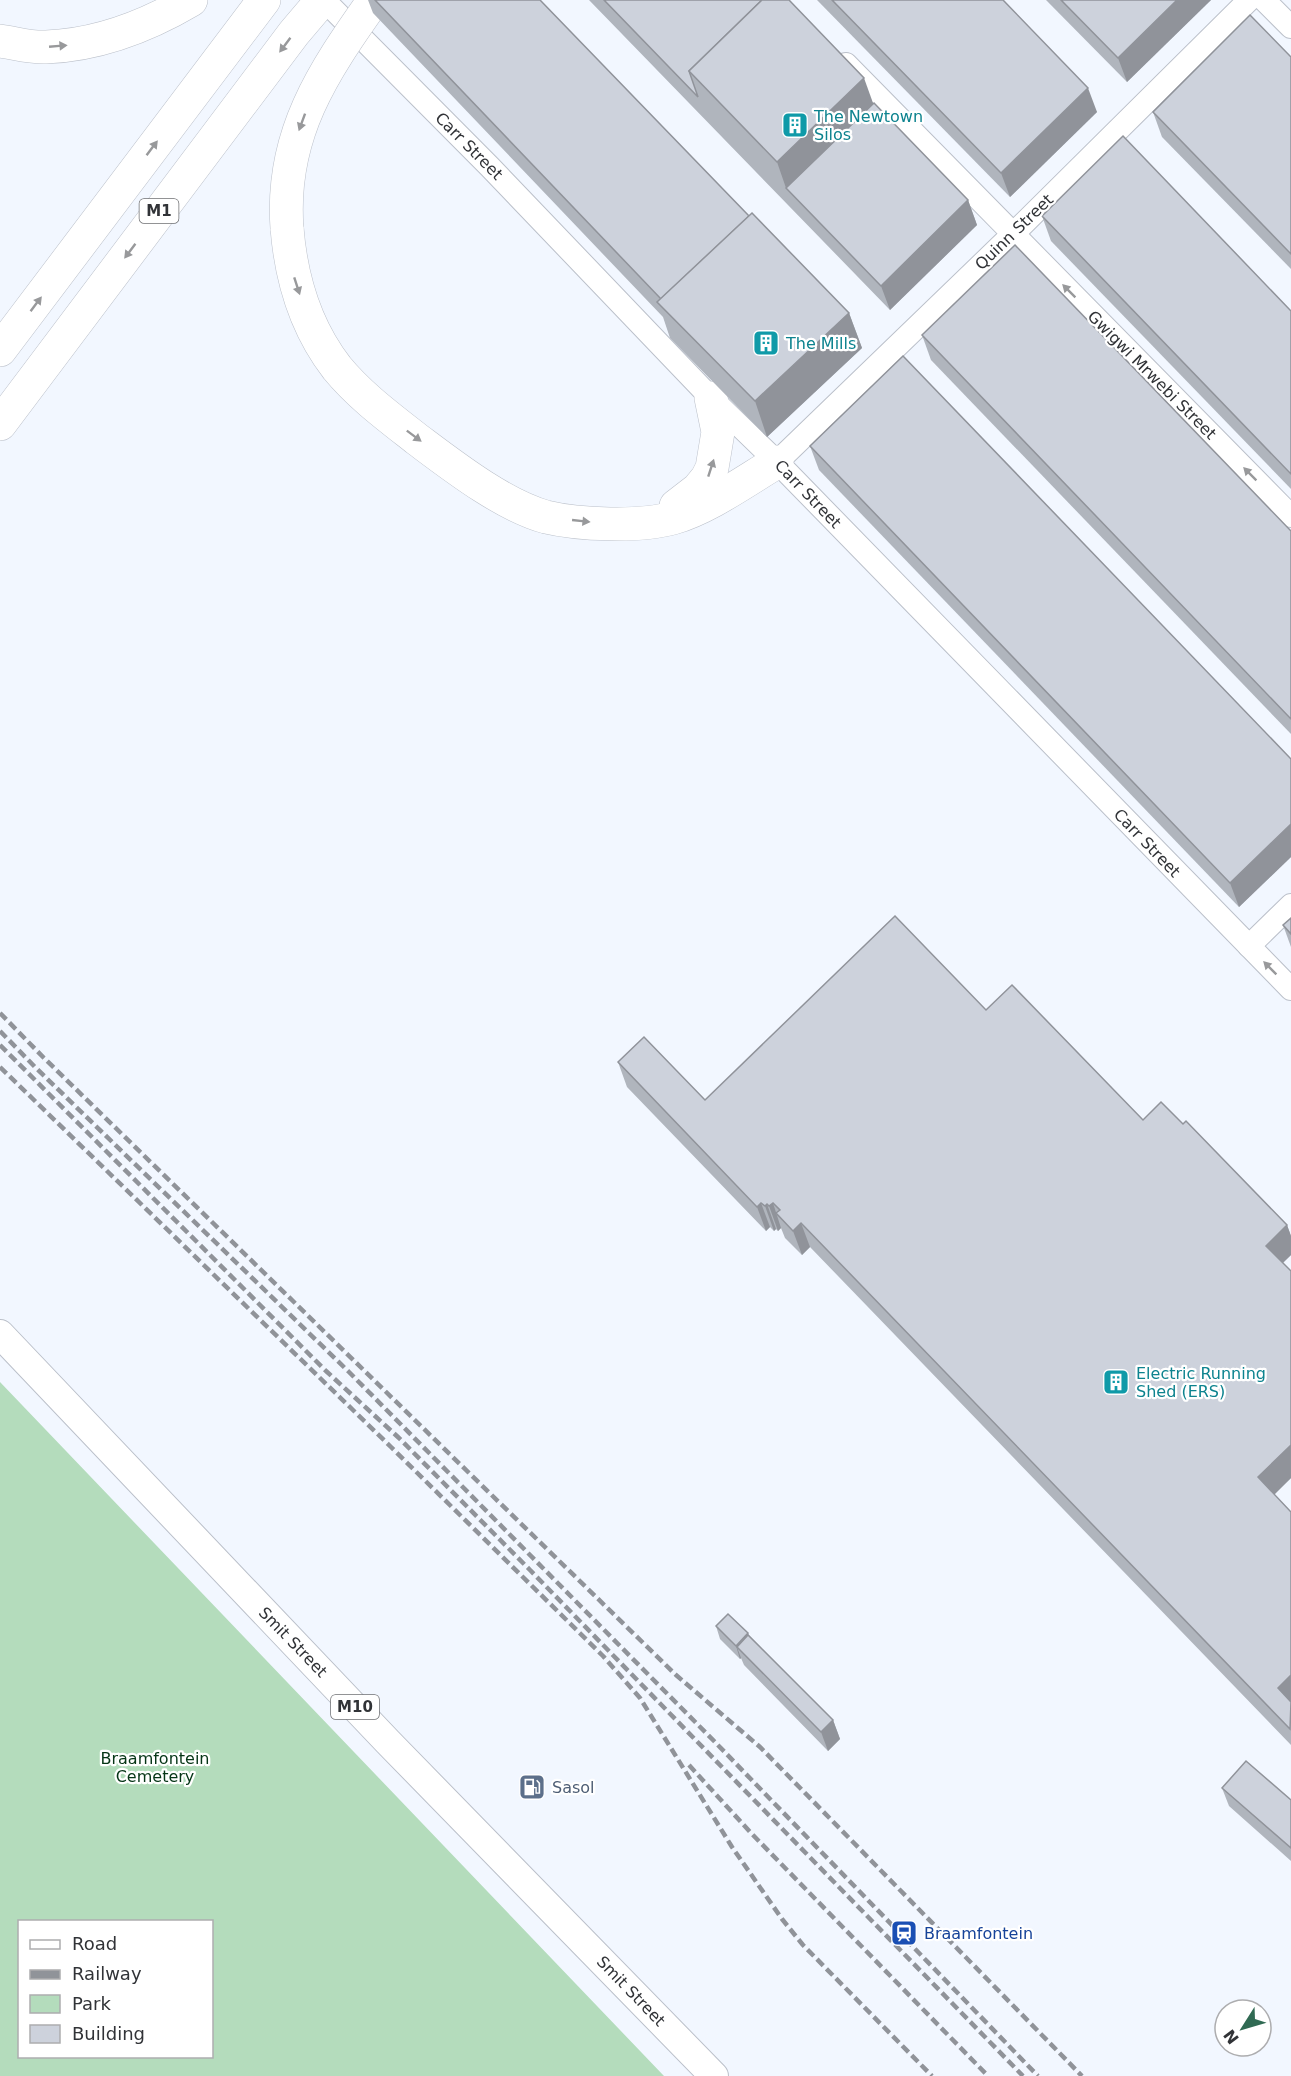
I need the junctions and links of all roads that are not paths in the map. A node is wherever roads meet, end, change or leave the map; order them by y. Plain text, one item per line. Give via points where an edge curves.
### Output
1 (191, 0) edge
2 (264, 0) edge
3 (360, 0) edge
4 (374, 0) edge
5 (1249, 0) edge
6 (1264, 0) edge
7 (329, 6) edge
8 (1291, 27) edge
9 (0, 41) edge
10 (833, 50) edge
11 (1012, 234) junction
12 (0, 350) edge
13 (711, 398) junction
14 (0, 424) edge
15 (777, 462) junction
16 (1291, 516) edge
17 (655, 521) junction
18 (1291, 905) edge
19 (1249, 946) junction
20 (1291, 989) edge
21 (0, 1334) edge
22 (714, 2076) edge

9 -> 1 highway via 44,47 79,44 160,18
12 -> 2 highway, M1
3 - 7 street
4 -> 17 highway, bridge via 335,56 309,103 288,174 285,205 289,257 317,337 357,391 454,467 496,494 546,517 625,524
5 - 11 street, Quinn Street
6 - 8 street
7 - 13 street, Carr Street via 490,166
7 -> 14 highway, M1 via 294,33
10 - 11 street, Gwigwi Mrwebi Street
11 - 15 street, Quinn Street
16 -> 11 street, Gwigwi Mrwebi Street
13 - 15 street, Carr Street
17 -> 13 highway via 708,478 718,432
15 - 17 highway via 693,511
15 - 19 street, Carr Street
18 - 19 street
20 -> 19 street, Carr Street
21 - 22 main road, Smit Street / M10

